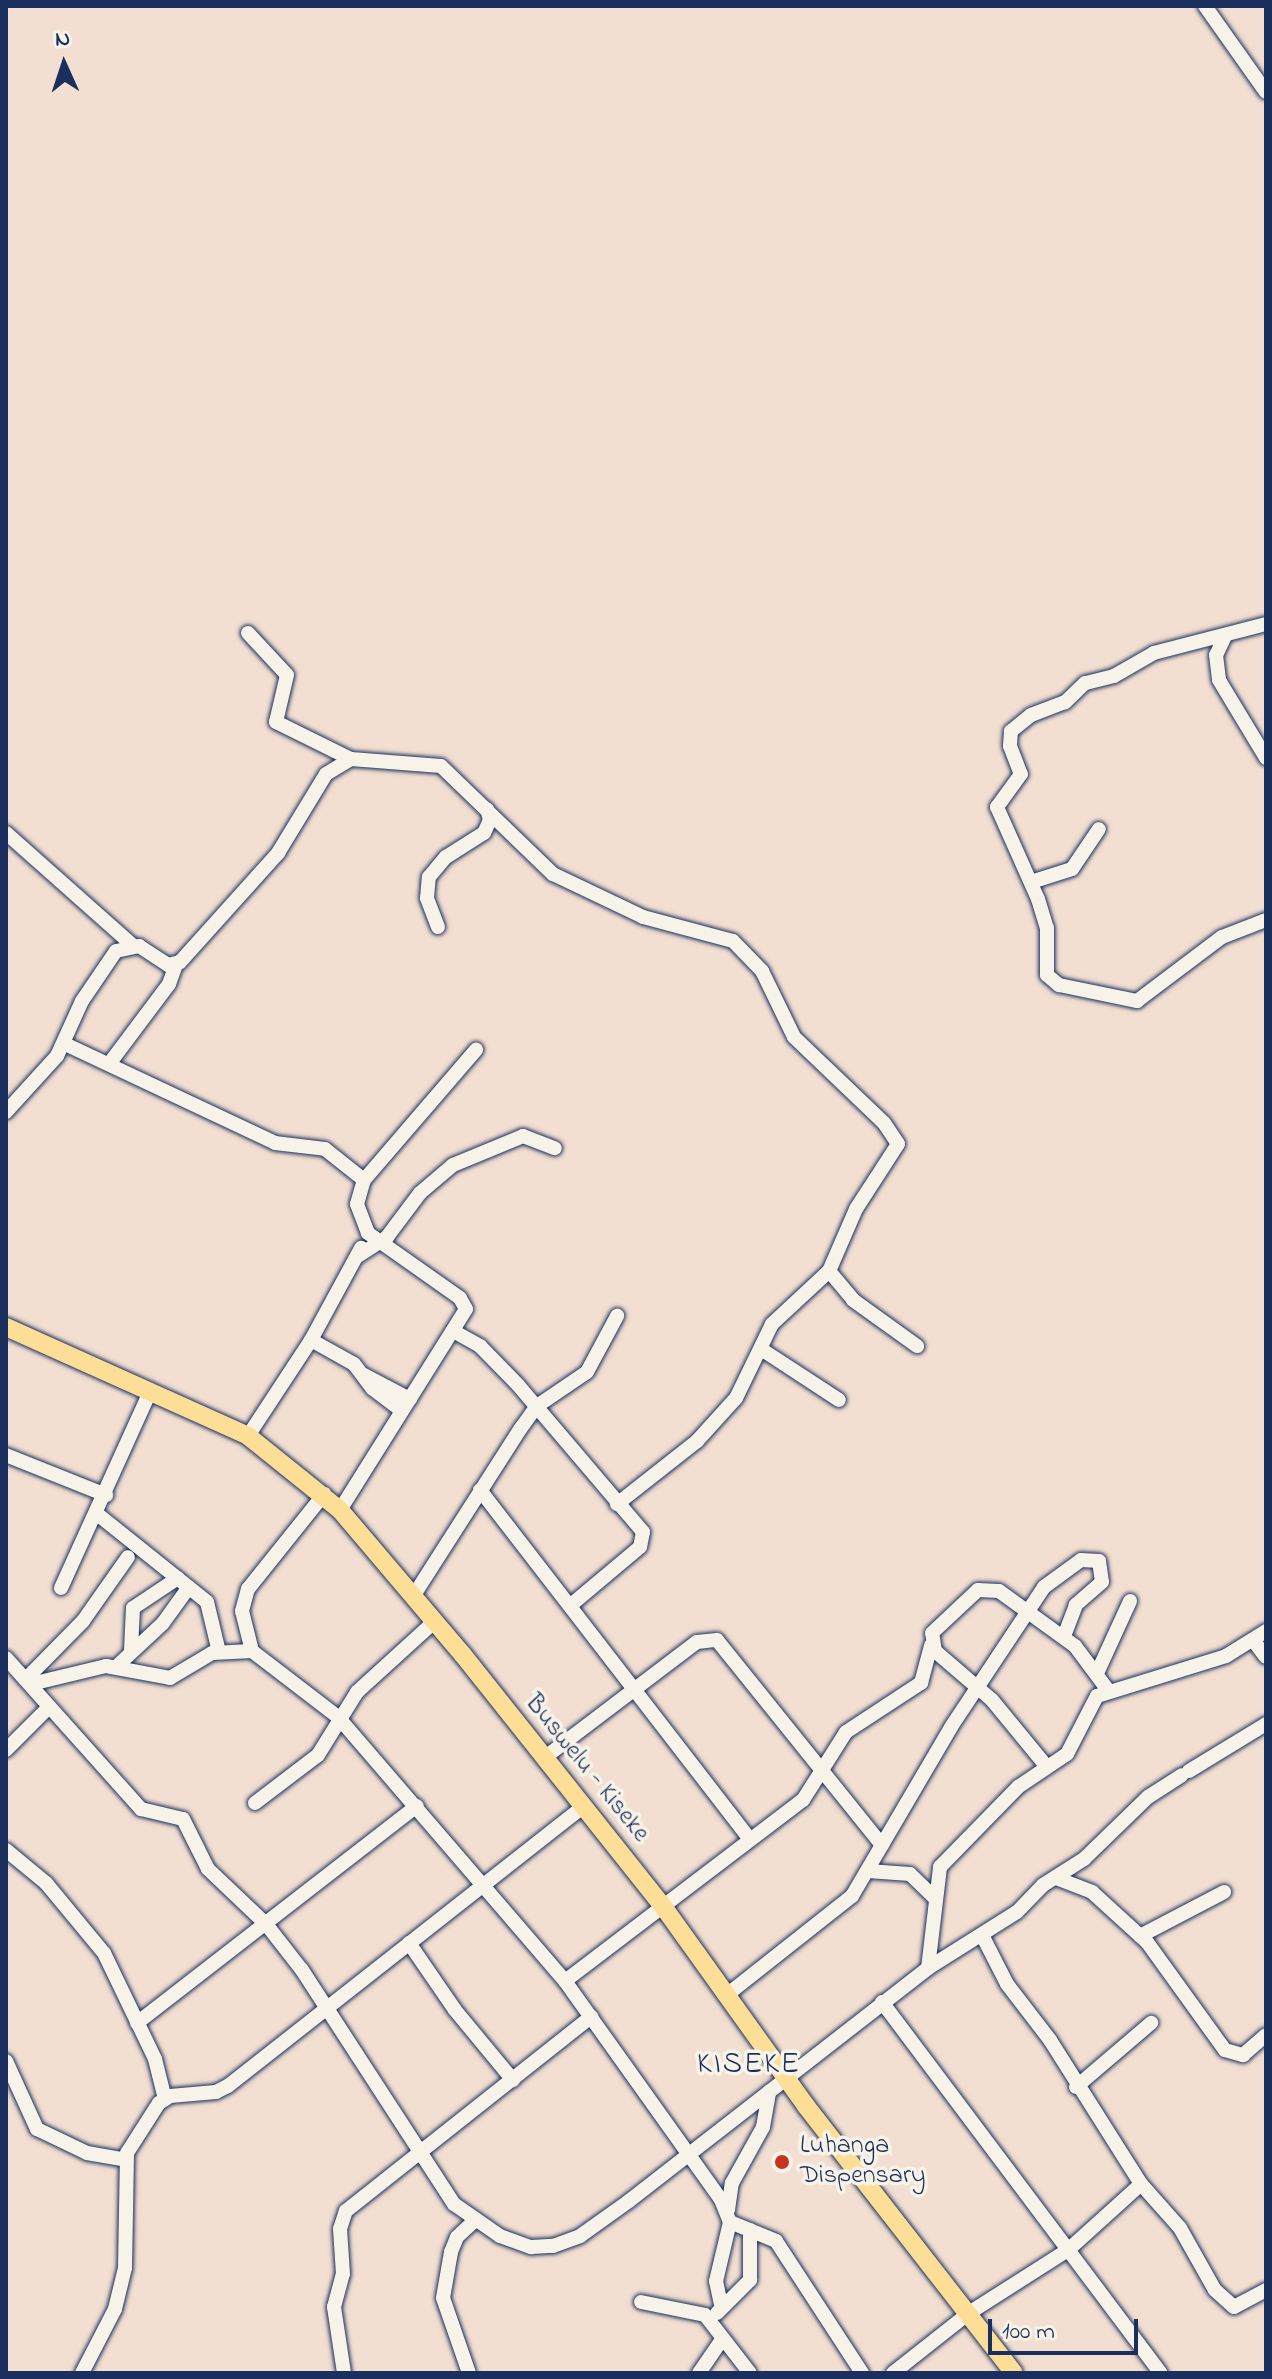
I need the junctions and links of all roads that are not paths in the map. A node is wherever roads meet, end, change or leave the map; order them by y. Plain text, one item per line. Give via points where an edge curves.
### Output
1 (1205, 6) edge
2 (1266, 92) edge
3 (1266, 624) edge
4 (248, 633) dead end
5 (1225, 636) junction
6 (1266, 758) edge
7 (351, 759) junction
8 (487, 809) junction
9 (1099, 829) dead end
10 (6, 833) edge
11 (1031, 882) junction
12 (1266, 920) edge
13 (438, 927) dead end
14 (132, 945) junction
15 (176, 965) junction
16 (65, 1044) junction
17 (476, 1050) dead end
18 (109, 1064) junction
19 (6, 1112) edge
20 (555, 1148) dead end
21 (364, 1180) junction
22 (368, 1233) junction
23 (381, 1243) junction
24 (358, 1256) junction
25 (829, 1271) junction
26 (617, 1316) dead end
27 (6, 1327) edge
28 (455, 1332) junction
29 (311, 1340) junction
30 (917, 1346) dead end
31 (761, 1349) junction
32 (151, 1390) junction
33 (839, 1400) dead end
34 (406, 1405) junction
35 (537, 1406) junction
36 (248, 1436) junction
37 (6, 1455) edge
38 (480, 1490) junction
39 (324, 1494) junction
40 (106, 1495) junction
41 (617, 1504) junction
42 (340, 1510) junction
43 (96, 1513) junction
44 (128, 1557) dead end
45 (184, 1582) junction
46 (61, 1588) dead end
47 (414, 1595) junction
48 (1130, 1601) dead end
49 (571, 1605) junction
50 (1030, 1609) junction
51 (434, 1622) junction
52 (1266, 1631) edge
53 (1064, 1636) junction
54 (1253, 1640) junction
55 (931, 1645) junction
56 (131, 1650) junction
57 (252, 1651) junction
58 (219, 1652) junction
59 (1266, 1657) edge
60 (6, 1658) edge
61 (116, 1667) junction
62 (1098, 1671) junction
63 (29, 1681) junction
64 (635, 1687) junction
65 (977, 1687) junction
66 (1107, 1689) junction
67 (49, 1707) junction
68 (338, 1717) junction
69 (1266, 1724) edge
70 (6, 1750) edge
71 (544, 1758) junction
72 (1047, 1767) junction
73 (818, 1772) junction
74 (255, 1803) dead end
75 (417, 1806) junction
76 (583, 1807) junction
77 (750, 1839) junction
78 (882, 1845) junction
79 (6, 1850) edge
80 (868, 1871) junction
81 (1056, 1878) junction
82 (485, 1884) junction
83 (1224, 1892) dead end
84 (934, 1897) junction
85 (665, 1909) junction
86 (266, 1924) junction
87 (1140, 1936) junction
88 (983, 1937) junction
89 (409, 1943) junction
90 (928, 1968) junction
91 (565, 1981) junction
92 (728, 1994) junction
93 (882, 2002) junction
94 (326, 2008) junction
95 (591, 2017) junction
96 (137, 2023) junction
97 (1151, 2023) dead end
98 (1266, 2035) edge
99 (6, 2061) edge
100 (786, 2079) junction
101 (513, 2080) junction
102 (1076, 2087) junction
103 (769, 2092) junction
104 (165, 2099) junction
105 (422, 2154) junction
106 (688, 2157) junction
107 (126, 2160) junction
108 (1141, 2184) junction
109 (729, 2216) junction
110 (474, 2221) junction
111 (750, 2230) junction
112 (1068, 2250) junction
113 (1266, 2290) edge
114 (641, 2302) dead end
115 (721, 2305) junction
116 (969, 2313) junction
117 (713, 2321) junction
118 (723, 2338) junction
119 (82, 2373) edge
120 (344, 2373) edge
121 (469, 2373) edge
122 (699, 2373) edge
123 (750, 2373) edge
124 (862, 2373) edge
125 (893, 2373) edge
126 (1014, 2373) edge
127 (1161, 2373) edge

1 - 2 street
3 - 5 street
4 - 7 street via 287,675 276,722
5 - 6 street via 1216,655 1219,680
5 - 11 street via 1164,650 1114,676 1085,683 1065,702 1031,715 1011,731 1010,746 1021,774 999,801 997,814
7 - 8 street via 441,766
7 - 15 street via 326,774 278,853
8 - 13 street via 490,820 484,833 446,857 429,877 427,898
8 - 25 street via 538,863 572,884 643,917 733,941 762,971 781,1015 814,1060 894,1134 895,1153 856,1209
9 - 11 street via 1072,869
10 - 14 street
11 - 12 street via 1047,928 1050,981 1127,1000 1140,999 1222,937
14 - 15 street
14 - 16 street via 112,956 82,1001
15 - 18 street via 169,984
16 - 18 street
16 - 19 street
17 - 21 street
18 - 21 street via 275,1143 325,1149
20 - 23 street via 523,1136 453,1165 420,1193
21 - 22 street via 357,1204
22 - 23 street
22 - 24 street
23 - 24 street
23 - 28 street via 460,1298 466,1309
24 - 29 street
25 - 30 street via 853,1300
25 - 31 street via 772,1324
26 - 35 street via 587,1372
27 - 32 main road, Buswelu - Kiseke
28 - 34 street
28 - 35 street via 480,1346
29 - 34 street
29 - 36 street
31 - 33 street
31 - 41 street via 749,1378 718,1420
32 - 36 main road, Buswelu - Kiseke
32 - 40 street
34 - 42 street
35 - 38 street
35 - 41 street
36 - 39 main road, Buswelu - Kiseke
37 - 40 street
38 - 47 street
38 - 49 street
39 - 42 main road, Buswelu - Kiseke
39 - 57 street via 248,1589 242,1611
40 - 43 street
41 - 49 street via 643,1532 640,1547
42 - 47 main road, Buswelu - Kiseke
43 - 45 street
43 - 46 street
44 - 63 street via 83,1621
45 - 56 street via 163,1623
45 - 56 street via 133,1608
45 - 58 street via 212,1609
47 - 51 main road, Buswelu - Kiseke
48 - 62 street
49 - 64 street
50 - 53 street
50 - 53 street via 1060,1572 1081,1560 1099,1561 1102,1582 1076,1605
50 - 55 street via 999,1591 978,1590 932,1633
50 - 65 street
51 - 68 street via 368,1681
51 - 71 main road, Buswelu - Kiseke
52 - 54 street
53 - 62 street
54 - 59 street
54 - 66 street via 1226,1656
55 - 65 street
55 - 73 street via 921,1683 846,1732
56 - 61 street
57 - 58 street
57 - 68 street
58 - 61 street via 170,1678
60 - 63 street
61 - 63 street
62 - 66 street
63 - 67 street
64 - 71 street
64 - 73 street via 697,1642 717,1640
64 - 77 street
65 - 72 street
65 - 78 street
66 - 72 street via 1083,1714 1067,1754
67 - 70 street
67 - 86 street via 141,1809 183,1819 208,1869
68 - 74 street via 327,1746
68 - 75 street
69 - 81 street via 1148,1797 1094,1851
71 - 76 main road, Buswelu - Kiseke
72 - 84 street via 956,1845 940,1867
73 - 77 street via 803,1800
73 - 78 street
75 - 82 street
75 - 86 street
76 - 82 street
76 - 85 main road, Buswelu - Kiseke
77 - 85 street
78 - 80 street
79 - 96 street via 46,1883 104,1953
80 - 84 street via 910,1874
80 - 92 street via 842,1907
81 - 87 street via 1092,1892
81 - 88 street
82 - 89 street
82 - 91 street
83 - 87 street
84 - 90 street
85 - 91 street
85 - 92 main road, Buswelu - Kiseke
86 - 94 street
86 - 96 street
87 - 98 street via 1225,2050 1243,2055
88 - 90 street
88 - 102 street via 1007,1984 1050,2040
89 - 94 street
89 - 101 street
90 - 93 street
91 - 95 street
92 - 100 main road, Buswelu - Kiseke
93 - 100 street
93 - 112 street
94 - 104 street via 228,2086
94 - 105 street
95 - 101 street
95 - 106 street
96 - 104 street via 155,2059
97 - 102 street
99 - 107 street via 37,2129 87,2153
100 - 103 street
100 - 116 main road, Buswelu - Kiseke
101 - 105 street
102 - 108 street
103 - 106 street
103 - 109 street via 763,2127 732,2183
104 - 107 street
105 - 110 street via 440,2186
105 - 120 street via 357,2199 342,2218 343,2274 334,2307
106 - 109 street
106 - 110 street via 580,2236 553,2246 531,2247
107 - 119 street via 129,2225 120,2288
108 - 112 street
108 - 113 street via 1180,2228 1225,2303 1246,2304
109 - 111 street
109 - 115 street via 716,2281
110 - 121 street via 457,2237 443,2298
111 - 115 street via 750,2280
111 - 124 street via 781,2246
112 - 116 street
112 - 127 street
114 - 117 street
115 - 117 street
116 - 125 street
116 - 126 main road, Buswelu - Kiseke
117 - 118 street
118 - 122 street
118 - 123 street

